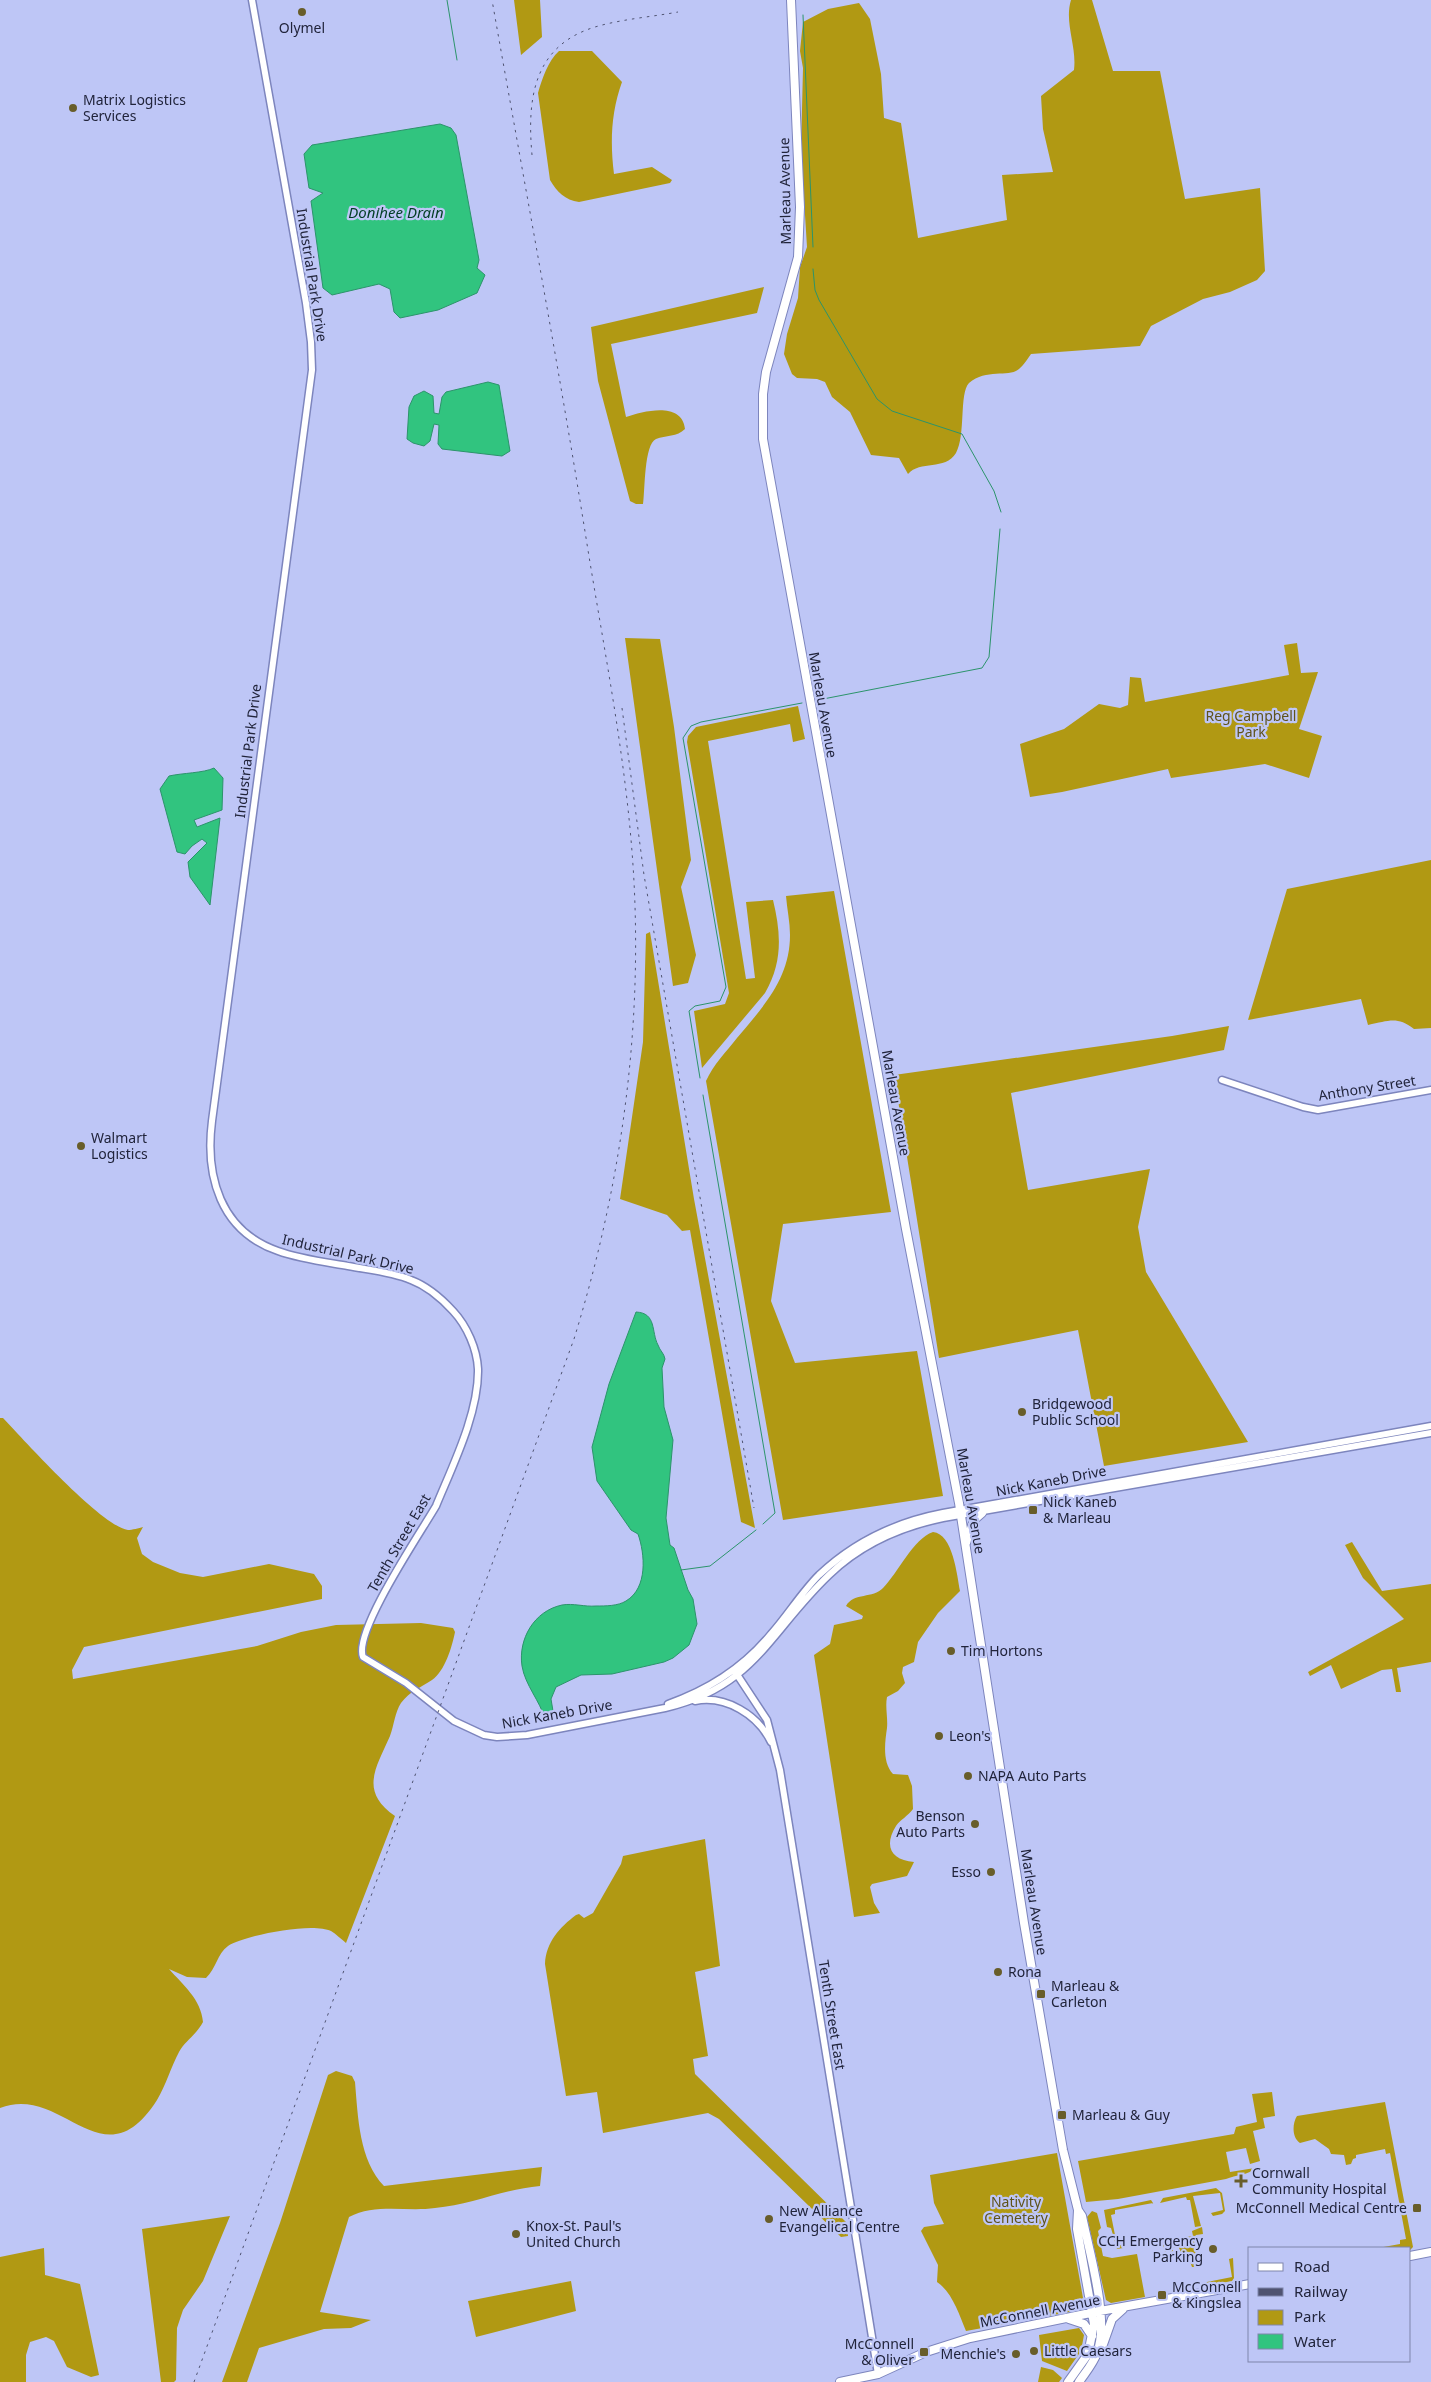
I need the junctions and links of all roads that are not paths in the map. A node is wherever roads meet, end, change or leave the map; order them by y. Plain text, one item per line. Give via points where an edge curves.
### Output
1 (252, 0) edge
2 (791, 0) edge
3 (1222, 1080) dead end
4 (1431, 1090) edge
5 (473, 1346) joint
6 (1431, 1426) edge
7 (1431, 1433) edge
8 (960, 1513) junction
9 (982, 1513) junction
10 (966, 1545) junction
11 (369, 1662) joint
12 (736, 1673) junction
13 (682, 1704) junction
14 (650, 1710) junction
15 (776, 1754) junction
16 (1431, 2252) edge
17 (1411, 2256) edge
18 (1248, 2284) edge
19 (1126, 2307) junction
20 (1096, 2312) junction
21 (1062, 2319) junction
22 (1093, 2338) junction
23 (1092, 2364) junction
24 (878, 2374) junction
25 (840, 2382) edge
26 (1068, 2382) edge
27 (1079, 2382) edge

1 - 5 street, Industrial Park Drive via 306,303 312,370 211,1128 211,1173 233,1219 253,1238 290,1254 412,1280 446,1303 465,1327
2 - 8 main road, Marleau Avenue via 800,207 798,258 766,372 763,439
3 - 4 street, Anthony Street via 1318,1110
5 - 11 street, Tenth Street East via 478,1368 476,1393 466,1427 436,1506 378,1604 361,1651
6 - 8 street, Nick Kaneb Drive
7 - 9 street, Nick Kaneb Drive
8 - 9 street, Nick Kaneb Drive
8 - 10 main road, Marleau Avenue
8 - 12 street, Nick Kaneb Drive via 905,1528 848,1558 817,1587 763,1652
9 - 10 main road via 974,1520
10 - 20 main road, Marleau Avenue via 1024,1923 1063,2150 1082,2216
11 - 14 street, Nick Kaneb Drive via 406,1683 454,1721 484,1735 527,1735
12 - 13 street, Nick Kaneb Drive via 710,1692
12 - 14 street, Nick Kaneb Drive
12 - 15 street, Tenth Street East via 767,1720
13 - 14 street, Nick Kaneb Drive
13 - 15 street via 718,1701 740,1709 762,1727
15 - 24 street, Tenth Street East
16 - 17 main road
18 - 19 main road, McConnell Avenue
19 - 20 main road, McConnell Avenue
19 - 23 main road via 1112,2319 1103,2347
20 - 21 main road, McConnell Avenue
20 - 22 main road
20 - 23 main road via 1102,2327 1100,2344
21 - 22 main road via 1082,2322
21 - 24 main road, McConnell Avenue via 970,2338 926,2352
22 - 26 main road via 1086,2357
23 - 27 main road
24 - 25 main road, McConnell Avenue

